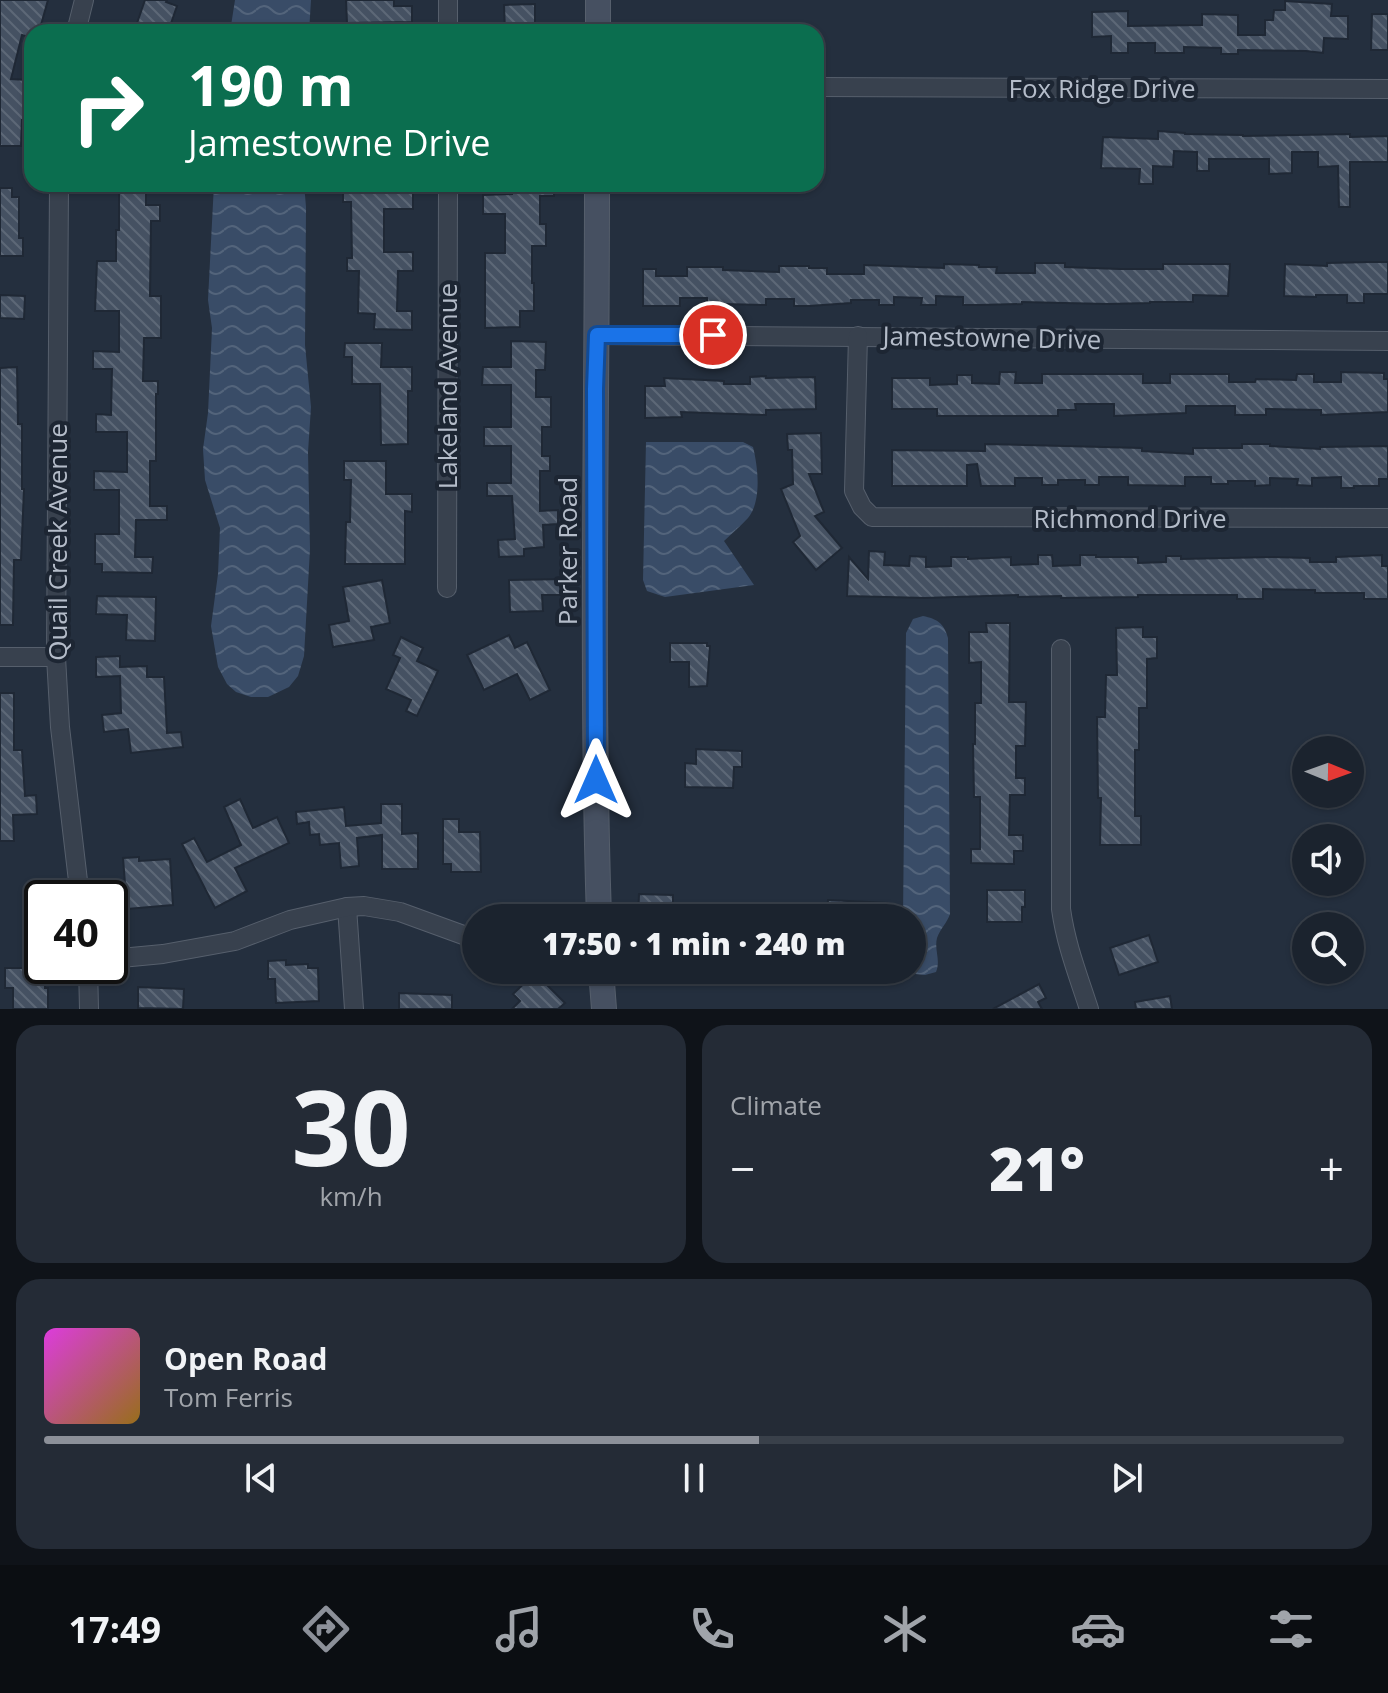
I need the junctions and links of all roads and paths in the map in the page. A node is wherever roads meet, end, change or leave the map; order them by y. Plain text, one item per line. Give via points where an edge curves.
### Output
1 (84, 0) edge
2 (448, 0) edge
3 (598, 0) edge
4 (78, 24) edge
5 (448, 24) edge
6 (598, 24) edge
7 (824, 87) edge
8 (1388, 89) edge
9 (59, 192) edge
10 (448, 192) edge
11 (597, 192) edge
12 (597, 335) junction
13 (858, 336) junction
14 (1388, 341) edge
15 (1388, 518) edge
16 (447, 588) dead end
17 (1061, 649) dead end
18 (0, 657) edge
19 (56, 657) junction
20 (78, 880) edge
21 (599, 904) edge
22 (347, 907) junction
23 (462, 935) edge
24 (128, 957) edge
25 (88, 984) edge
26 (602, 984) edge
27 (89, 1009) edge
28 (354, 1009) edge
29 (604, 1009) edge
30 (1089, 1009) edge

1 - 4 street
2 - 5 street
3 - 6 street
7 - 8 street, Fox Ridge Drive
9 - 19 street, Quail Creek Avenue
10 - 16 street, Lakeland Avenue
11 - 12 street, Parker Road
12 - 13 street, Jamestowne Drive
12 - 21 street, Parker Road
13 - 14 street, Jamestowne Drive
13 - 15 street, Richmond Drive via 854,491 872,517
17 - 30 street via 1061,909
18 - 19 street
19 - 20 street, Quail Creek Avenue
22 - 23 street via 400,912
22 - 24 street via 290,920 235,941
22 - 28 street
25 - 27 street
26 - 29 street

